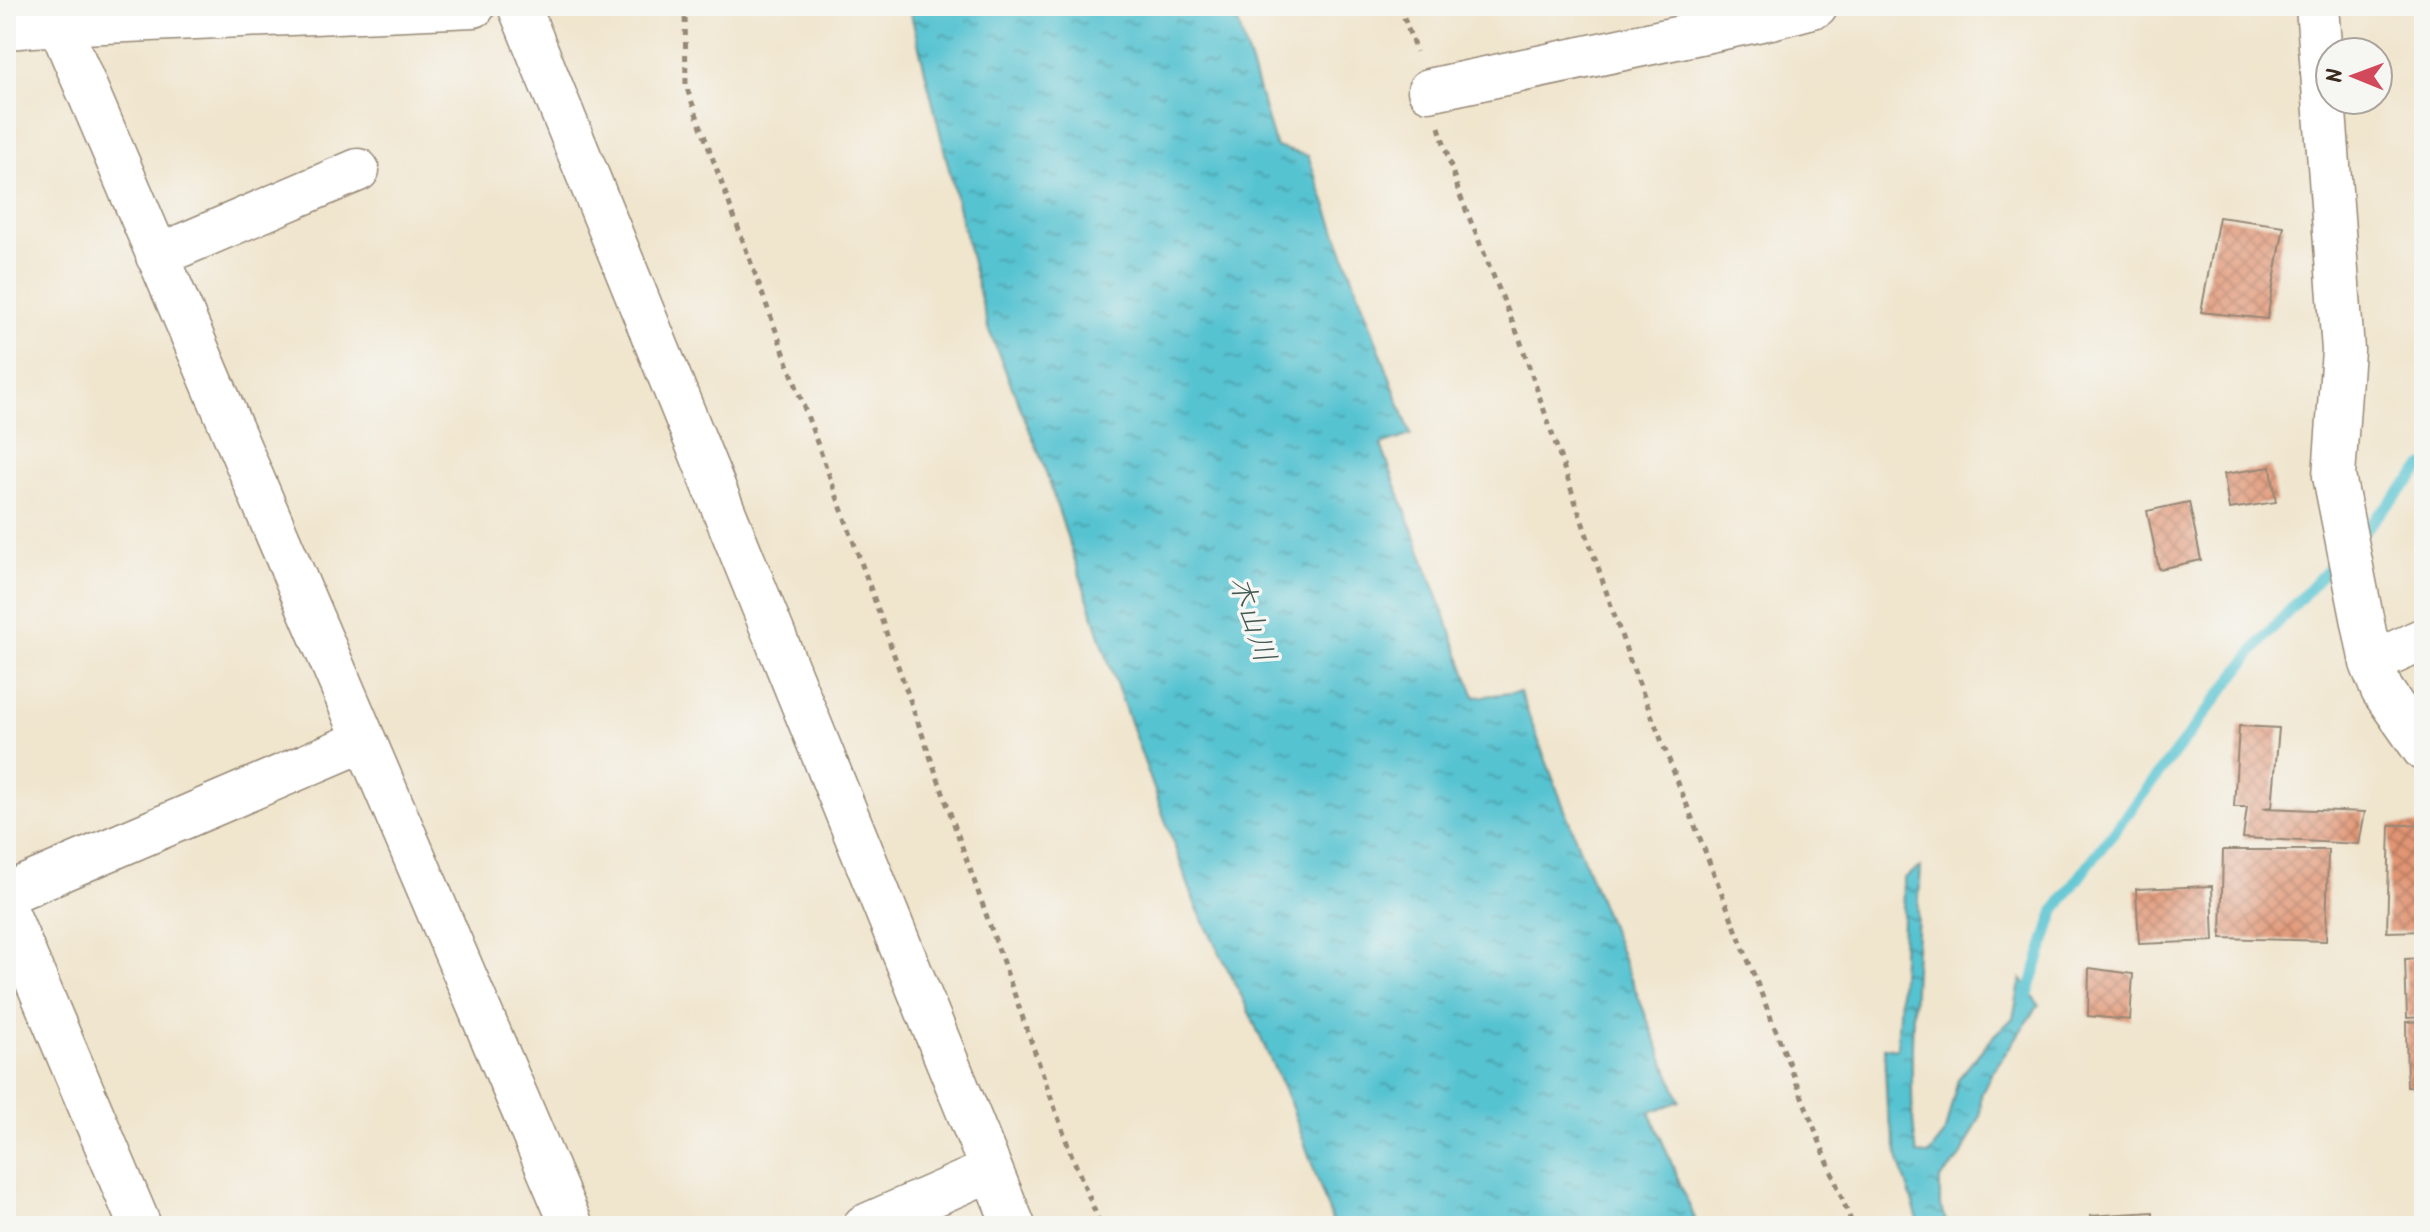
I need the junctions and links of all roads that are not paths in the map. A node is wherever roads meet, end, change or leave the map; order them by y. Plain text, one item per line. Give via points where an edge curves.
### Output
1 (474, 6) edge
2 (519, 6) edge
3 (1816, 6) edge
4 (2317, 6) edge
5 (424, 7) edge
6 (59, 24) junction
7 (6, 28) edge
8 (1429, 90) road end
9 (358, 170) dead end
10 (157, 256) junction
11 (2424, 639) edge
12 (2371, 663) junction
13 (363, 741) junction
14 (2424, 750) edge
15 (6, 894) edge
16 (6, 909) edge
17 (991, 1170) junction
18 (140, 1226) edge
19 (572, 1226) edge
20 (864, 1226) edge
21 (1014, 1226) edge

1 - 5 street
2 - 17 street
3 - 8 street
4 - 12 street via 2343,350 2334,476
5 - 6 street
6 - 7 street
6 - 10 street
9 - 10 street
10 - 13 street
11 - 12 street
12 - 14 street via 2382,690
13 - 15 street
13 - 19 street
16 - 18 street
17 - 20 street
17 - 21 street

